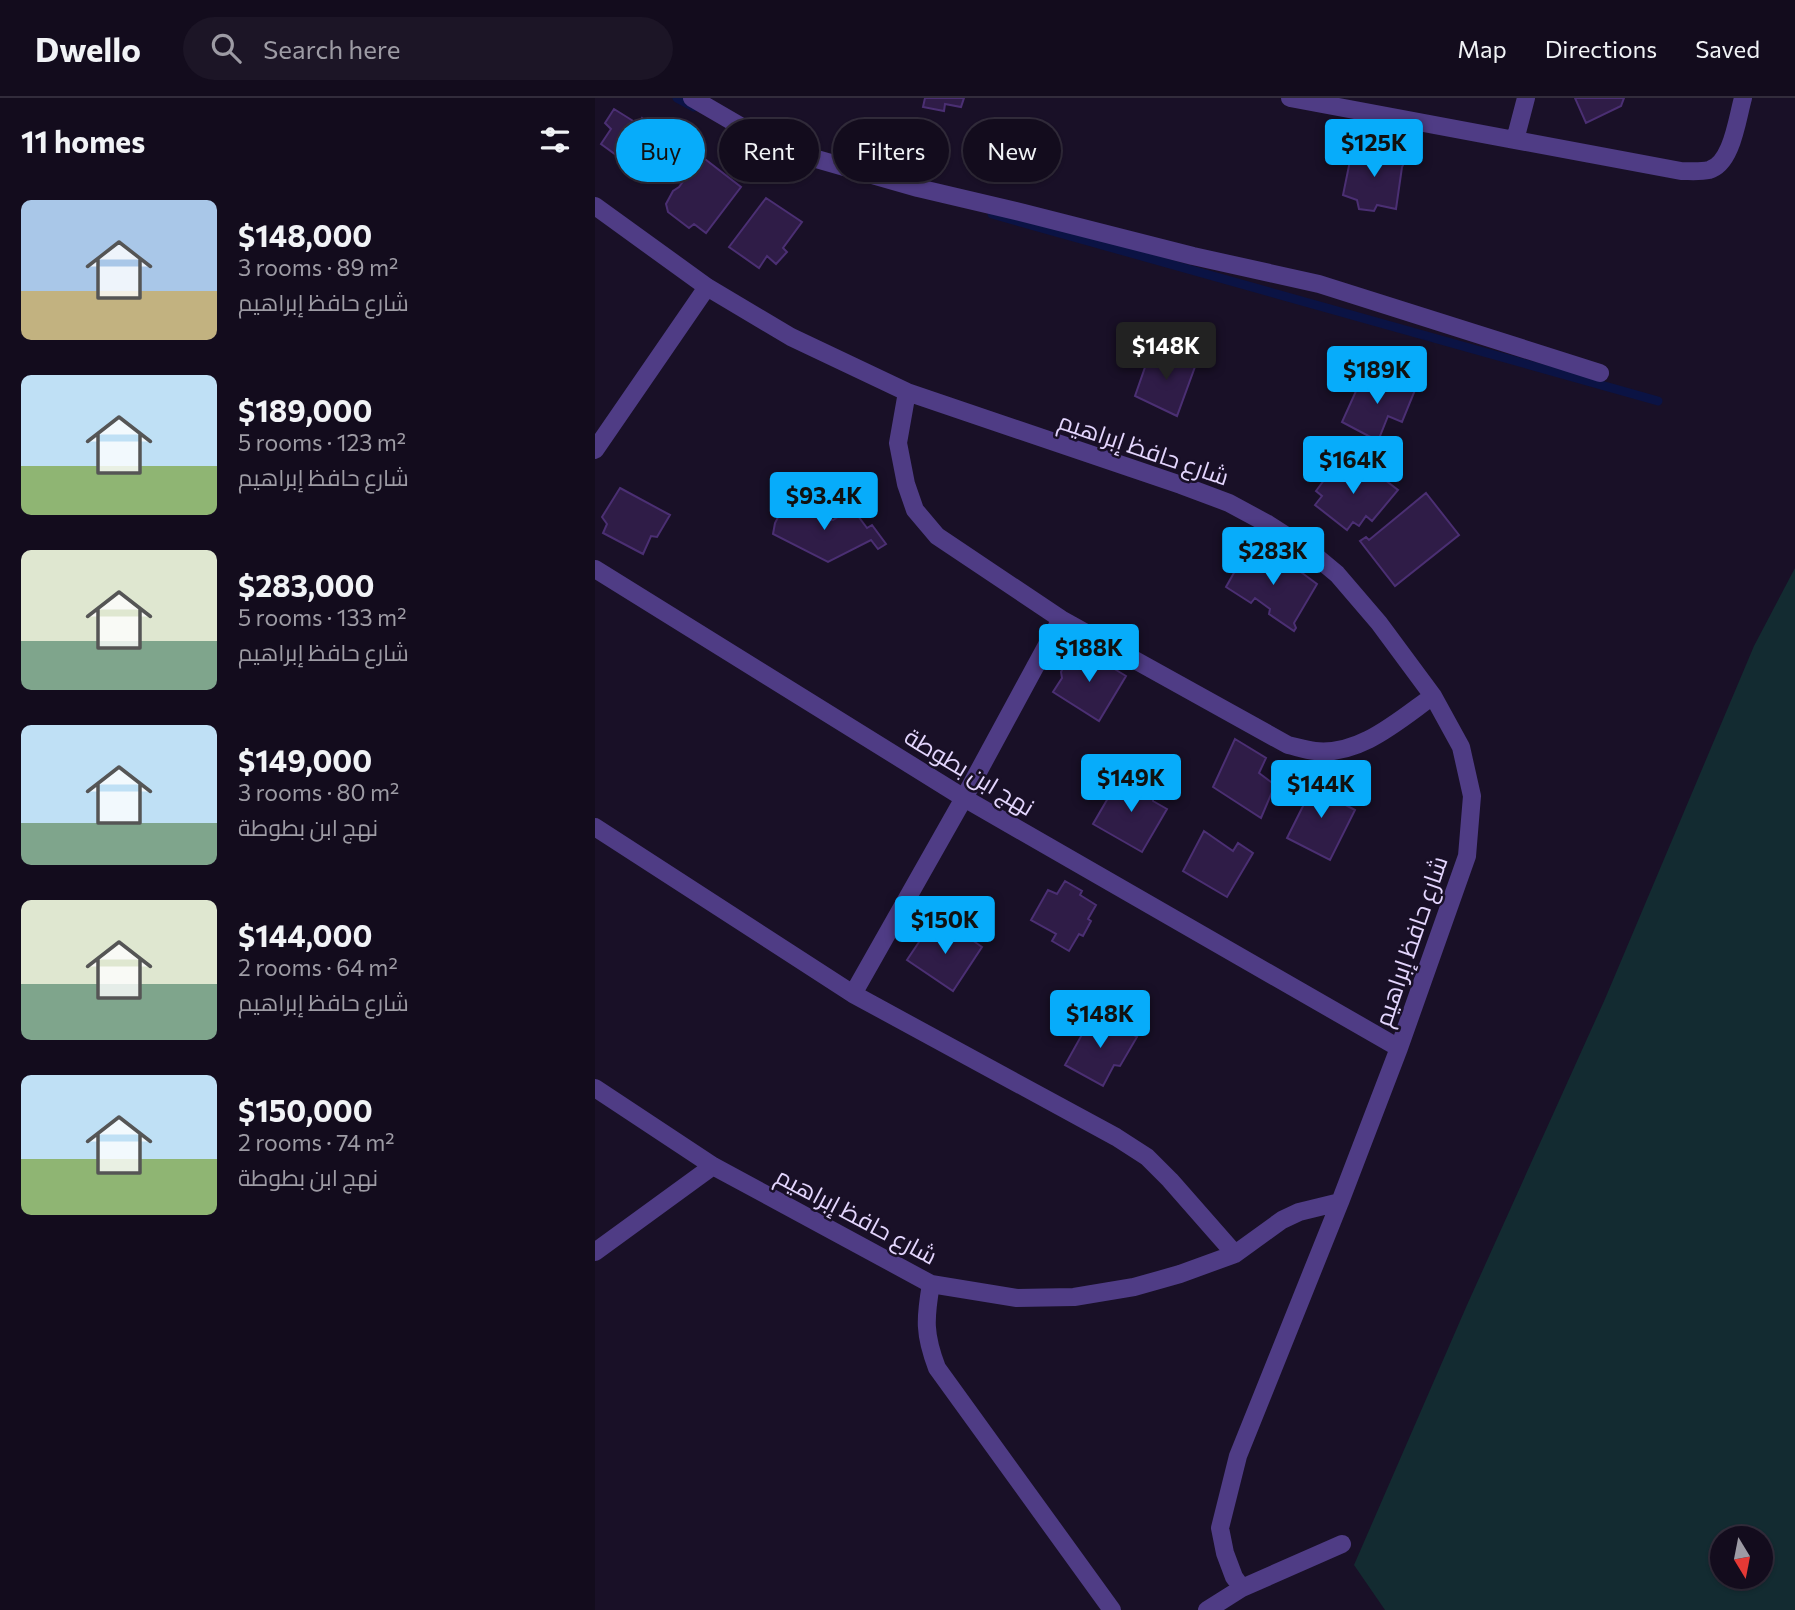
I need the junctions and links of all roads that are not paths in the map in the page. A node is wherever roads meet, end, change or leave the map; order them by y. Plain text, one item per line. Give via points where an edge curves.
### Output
1 (692, 98) edge
2 (1290, 98) edge
3 (1526, 98) edge
4 (1742, 98) edge
5 (1317, 100) edge
6 (1515, 140) junction
7 (595, 206) edge
8 (707, 287) junction
9 (1600, 373) dead end
10 (907, 392) junction
11 (595, 450) edge
12 (595, 569) edge
13 (1061, 619) junction
14 (1433, 696) junction
15 (964, 798) junction
16 (595, 827) edge
17 (853, 994) junction
18 (1399, 1048) junction
19 (595, 1088) edge
20 (713, 1166) junction
21 (1341, 1202) junction
22 (595, 1252) edge
23 (1235, 1254) junction
24 (931, 1284) junction
25 (1342, 1544) dead end
26 (1242, 1588) junction
27 (1112, 1610) edge
28 (1207, 1610) edge

1 - 9 street via 799,154 918,188 1318,284
2 - 5 street
3 - 6 street
4 - 6 street via 1730,148 1711,170 1681,171
5 - 6 street
7 - 8 street, شارع حافظ إبراهيم
8 - 10 street, شارع حافظ إبراهيم via 791,337
8 - 11 street
10 - 13 street via 898,443 915,510 937,536
10 - 14 street, شارع حافظ إبراهيم via 1181,485 1268,524 1337,574
12 - 15 street, نهج ابن بطوطة
13 - 14 street via 1289,745 1317,751 1342,750 1364,741
13 - 15 street
14 - 18 street, شارع حافظ إبراهيم via 1461,747 1472,796 1467,856
15 - 17 street
15 - 18 street, نهج ابن بطوطة
16 - 17 street
17 - 23 street via 1147,1157
18 - 21 street, شارع حافظ إبراهيم
19 - 20 street, شارع حافظ إبراهيم
20 - 22 street
20 - 24 street, شارع حافظ إبراهيم
21 - 23 street, شارع حافظ إبراهيم via 1282,1220
21 - 26 street via 1238,1456 1220,1528 1225,1553
23 - 24 street, شارع حافظ إبراهيم via 1134,1287 1074,1297 1017,1298
24 - 27 street via 926,1333 937,1368
25 - 26 street
26 - 28 street

